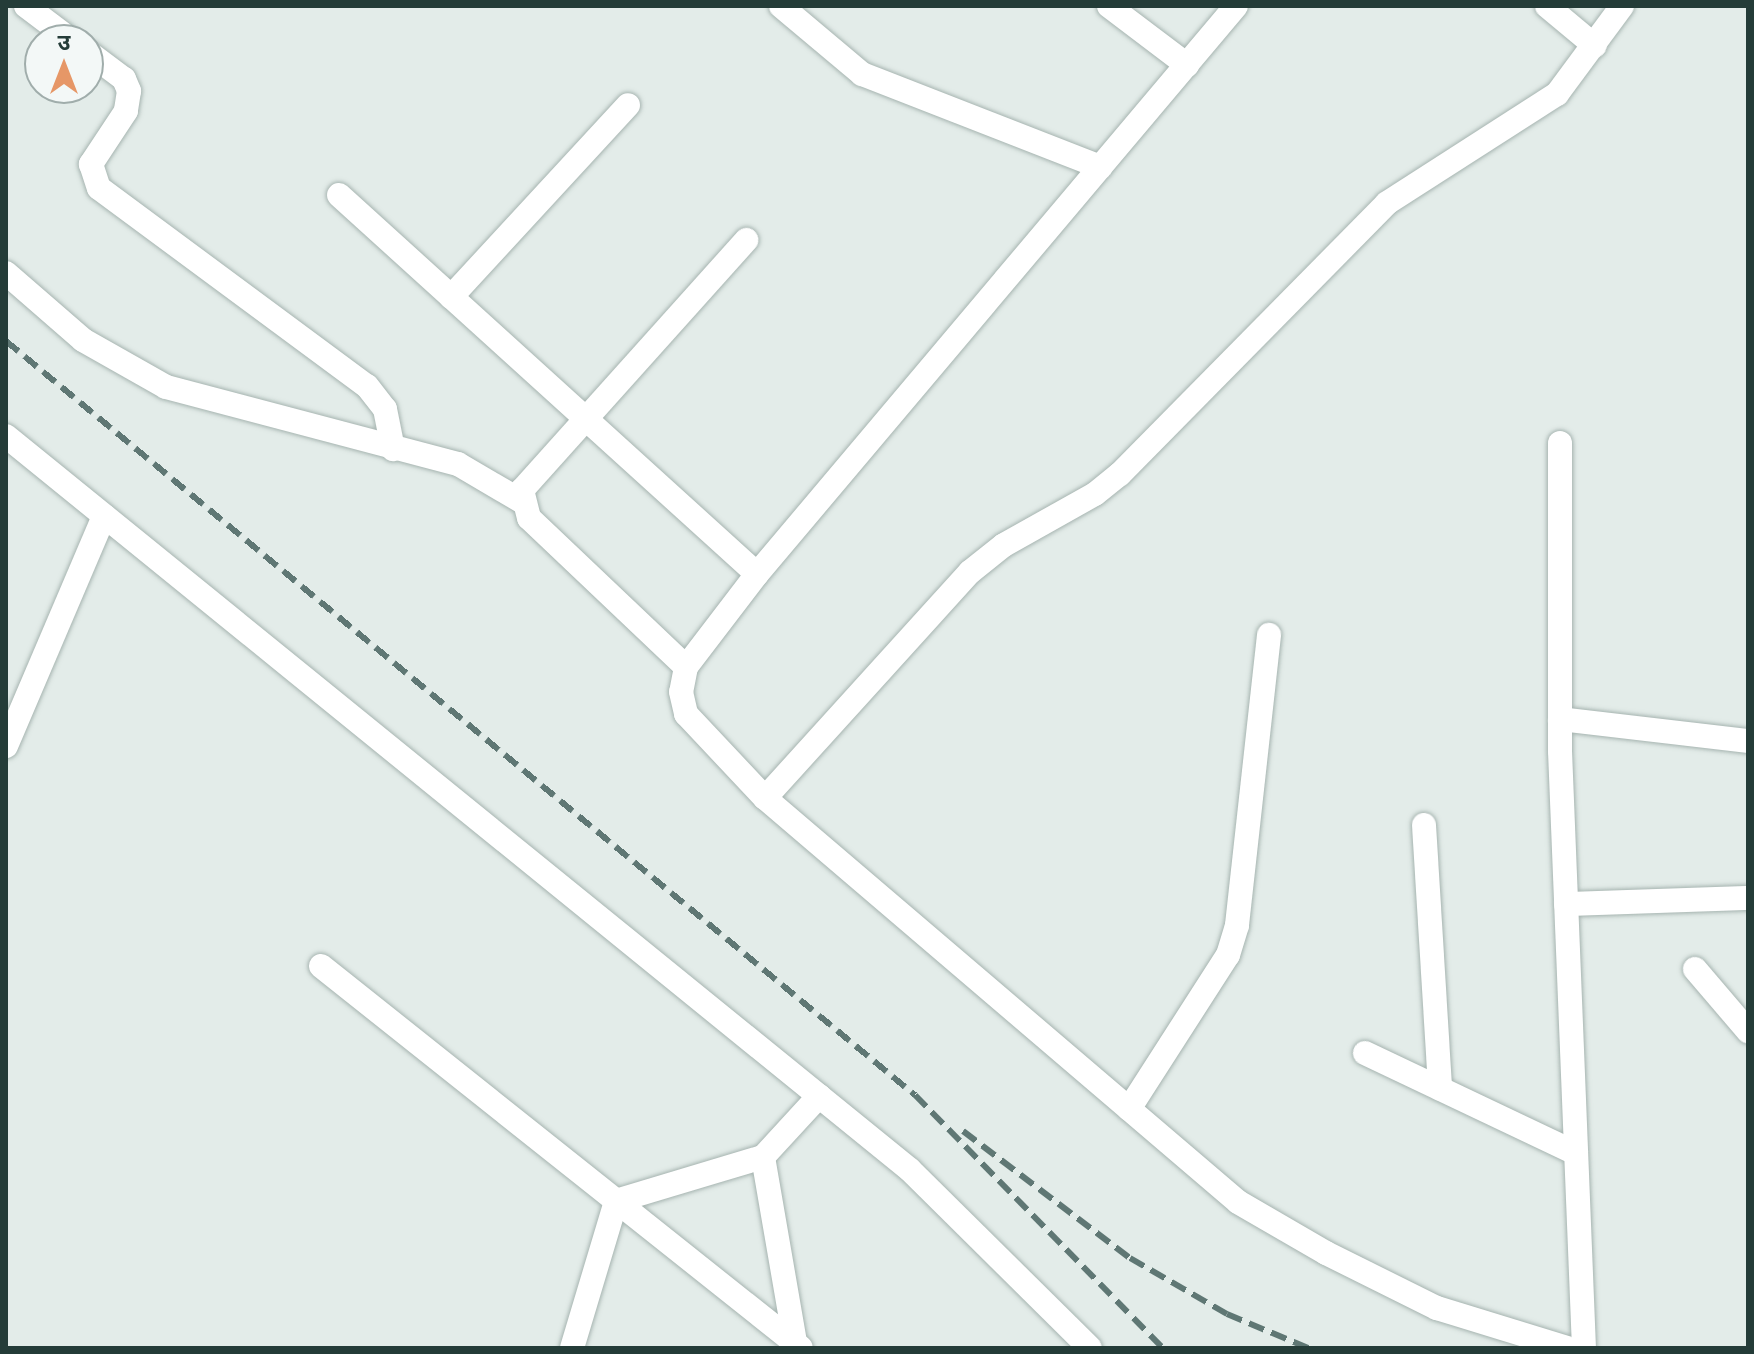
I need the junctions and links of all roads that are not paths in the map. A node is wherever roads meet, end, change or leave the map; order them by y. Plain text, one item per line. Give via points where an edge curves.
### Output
1 (26, 6) edge
2 (781, 6) edge
3 (1109, 6) edge
4 (1236, 6) edge
5 (1547, 6) edge
6 (1622, 6) edge
7 (50, 24) edge
8 (1595, 46) junction
9 (104, 64) edge
10 (1187, 65) junction
11 (628, 105) dead end
12 (1101, 167) junction
13 (339, 195) dead end
14 (746, 240) dead end
15 (6, 273) edge
16 (451, 297) junction
17 (589, 421) junction
18 (6, 436) edge
19 (1560, 443) dead end
20 (393, 449) junction
21 (521, 501) junction
22 (104, 516) junction
23 (757, 574) junction
24 (1269, 635) dead end
25 (686, 667) junction
26 (1560, 719) junction
27 (1748, 741) edge
28 (6, 746) edge
29 (765, 798) junction
30 (1424, 825) dead end
31 (1748, 898) edge
32 (1566, 904) junction
33 (321, 966) dead end
34 (1695, 969) dead end
35 (1748, 1031) edge
36 (1365, 1053) dead end
37 (1440, 1089) junction
38 (819, 1096) junction
39 (1129, 1109) junction
40 (1576, 1153) junction
41 (763, 1157) junction
42 (616, 1201) junction
43 (798, 1346) edge
44 (572, 1348) edge
45 (1090, 1348) edge
46 (1567, 1348) edge
47 (1584, 1348) edge

1 - 7 street
2 - 12 street via 862,74
3 - 10 street
4 - 10 street
5 - 8 street
6 - 8 street
8 - 29 street via 1575,75 1532,114 1419,178 1387,203 1120,474 1095,494 1004,545 970,572
9 - 20 street via 124,79 129,91 126,111 91,164 99,188 367,386 385,409
10 - 12 street
11 - 16 street
12 - 23 street
13 - 16 street
14 - 17 street
15 - 20 street via 83,340 166,387
16 - 17 street
17 - 21 street via 526,480
17 - 23 street
18 - 22 street
19 - 26 street
20 - 21 street via 458,464
21 - 25 street via 529,518
22 - 28 street
22 - 38 street
23 - 25 street
24 - 39 street via 1237,925 1228,955
25 - 29 street via 681,692 686,714
26 - 27 street
26 - 32 street
29 - 39 street
30 - 37 street
31 - 32 street
32 - 40 street
33 - 42 street
34 - 35 street
36 - 37 street
37 - 40 street
38 - 41 street
38 - 45 street via 973,1227
39 - 46 street via 1238,1202 1326,1253 1437,1308
40 - 47 street
41 - 42 street
41 - 43 street
42 - 43 street
42 - 44 street

